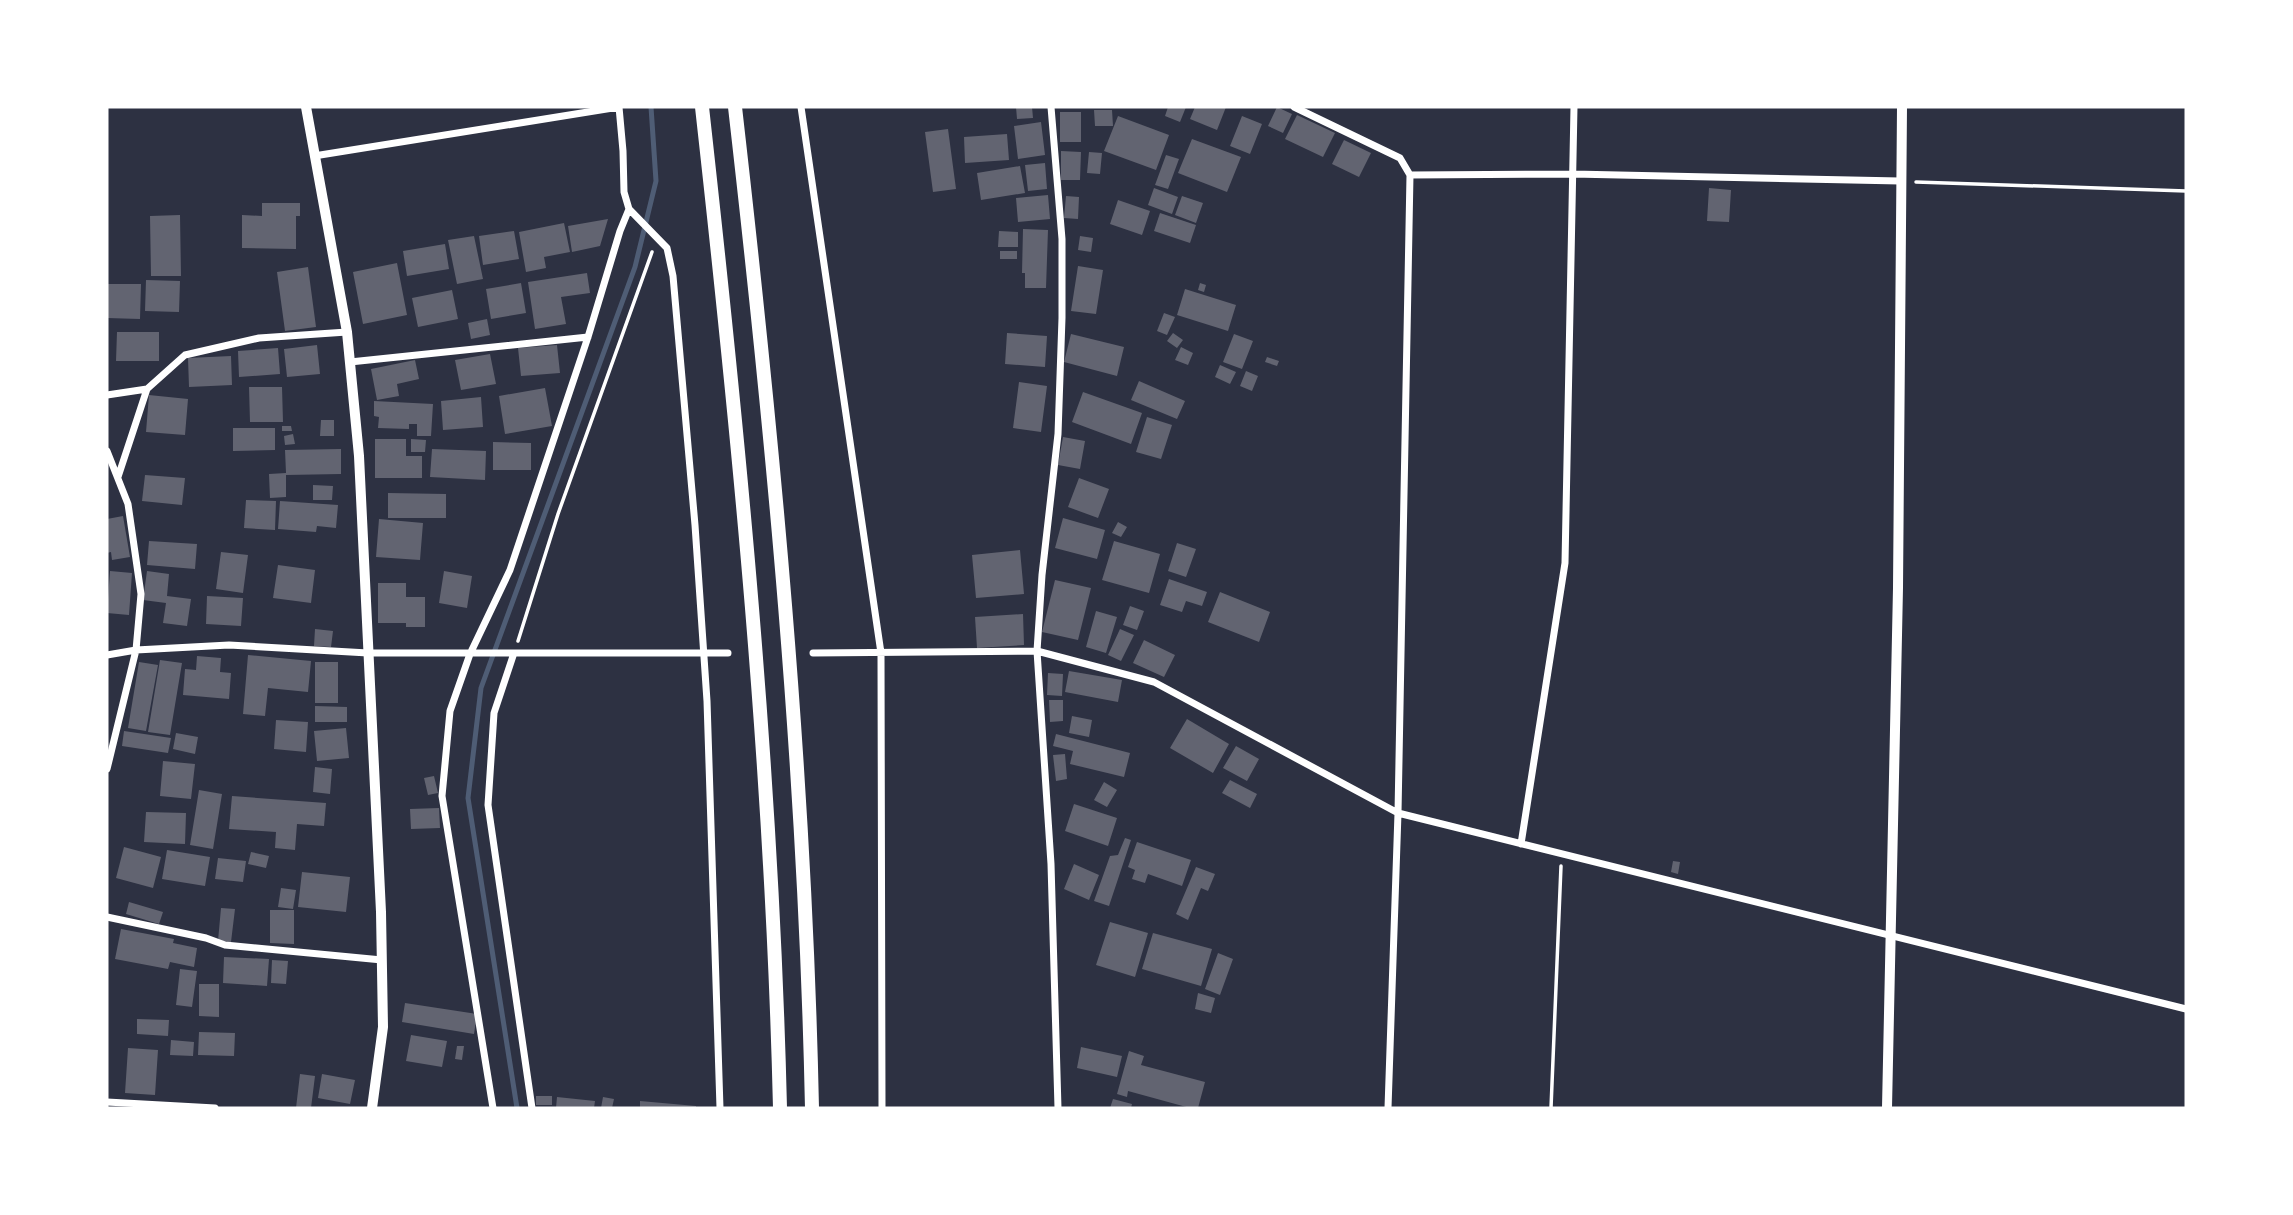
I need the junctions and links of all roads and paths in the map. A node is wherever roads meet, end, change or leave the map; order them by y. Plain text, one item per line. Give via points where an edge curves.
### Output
1 (306, 107) edge
2 (619, 107) edge
3 (702, 107) edge
4 (735, 107) edge
5 (801, 107) edge
6 (1051, 107) edge
7 (1294, 107) edge
8 (1574, 107) edge
9 (1902, 107) edge
10 (314, 156) junction
11 (1573, 174) junction
12 (1410, 175) junction
13 (1900, 181) junction
14 (2186, 191) edge
15 (632, 212) junction
16 (654, 235) junction
17 (346, 332) junction
18 (588, 337) junction
19 (350, 362) junction
20 (147, 389) junction
21 (107, 396) edge
22 (107, 451) edge
23 (118, 478) junction
24 (136, 650) junction
25 (1037, 651) junction
26 (368, 653) junction
27 (702, 653) junction
28 (728, 653) dead end
29 (813, 653) dead end
30 (881, 653) junction
31 (470, 654) junction
32 (511, 654) junction
33 (107, 656) edge
34 (107, 769) edge
35 (1398, 813) junction
36 (1521, 844) junction
37 (1561, 854) junction
38 (107, 918) edge
39 (1890, 935) junction
40 (382, 960) junction
41 (2186, 1009) edge
42 (107, 1102) edge
43 (215, 1108) edge
44 (372, 1108) edge
45 (493, 1108) edge
46 (532, 1108) edge
47 (720, 1108) edge
48 (780, 1108) edge
49 (812, 1108) edge
50 (882, 1108) edge
51 (1058, 1108) edge
52 (1388, 1108) edge
53 (1551, 1108) edge
54 (1887, 1108) edge

1 - 10 main road
2 - 10 street
2 - 15 street via 624,192
3 - 48 highway via 752,609
4 - 49 highway via 786,627
5 - 30 street
6 - 25 street via 1062,239 1062,318 1058,435
7 - 12 street via 1400,158
8 - 11 street
9 - 13 street
10 - 17 main road
11 - 12 street
11 - 13 street
11 - 36 street via 1565,563
12 - 35 street
13 - 14 path
13 - 39 street via 1898,602
15 - 16 street
15 - 18 street via 620,231
16 - 27 street via 667,248 673,276
16 - 32 path
17 - 19 main road
17 - 20 street via 259,338 185,355
18 - 19 street
18 - 31 street via 510,570
19 - 26 main road
20 - 21 street
20 - 23 street
22 - 23 street
23 - 24 street via 128,504 141,594
24 - 26 street via 229,645
24 - 33 street
24 - 34 street
25 - 30 street
25 - 35 street via 1154,682
25 - 51 street via 1051,864
26 - 31 street
26 - 40 main road
27 - 28 street
27 - 32 street
27 - 47 street
29 - 30 street
30 - 50 street
31 - 32 street
31 - 45 street via 450,711 442,796
32 - 46 street via 494,713 488,805
35 - 36 street
35 - 52 street
36 - 37 street
37 - 39 street
37 - 53 path
38 - 40 street via 225,945
39 - 41 street
39 - 54 street
40 - 44 main road via 383,1027
42 - 43 street

